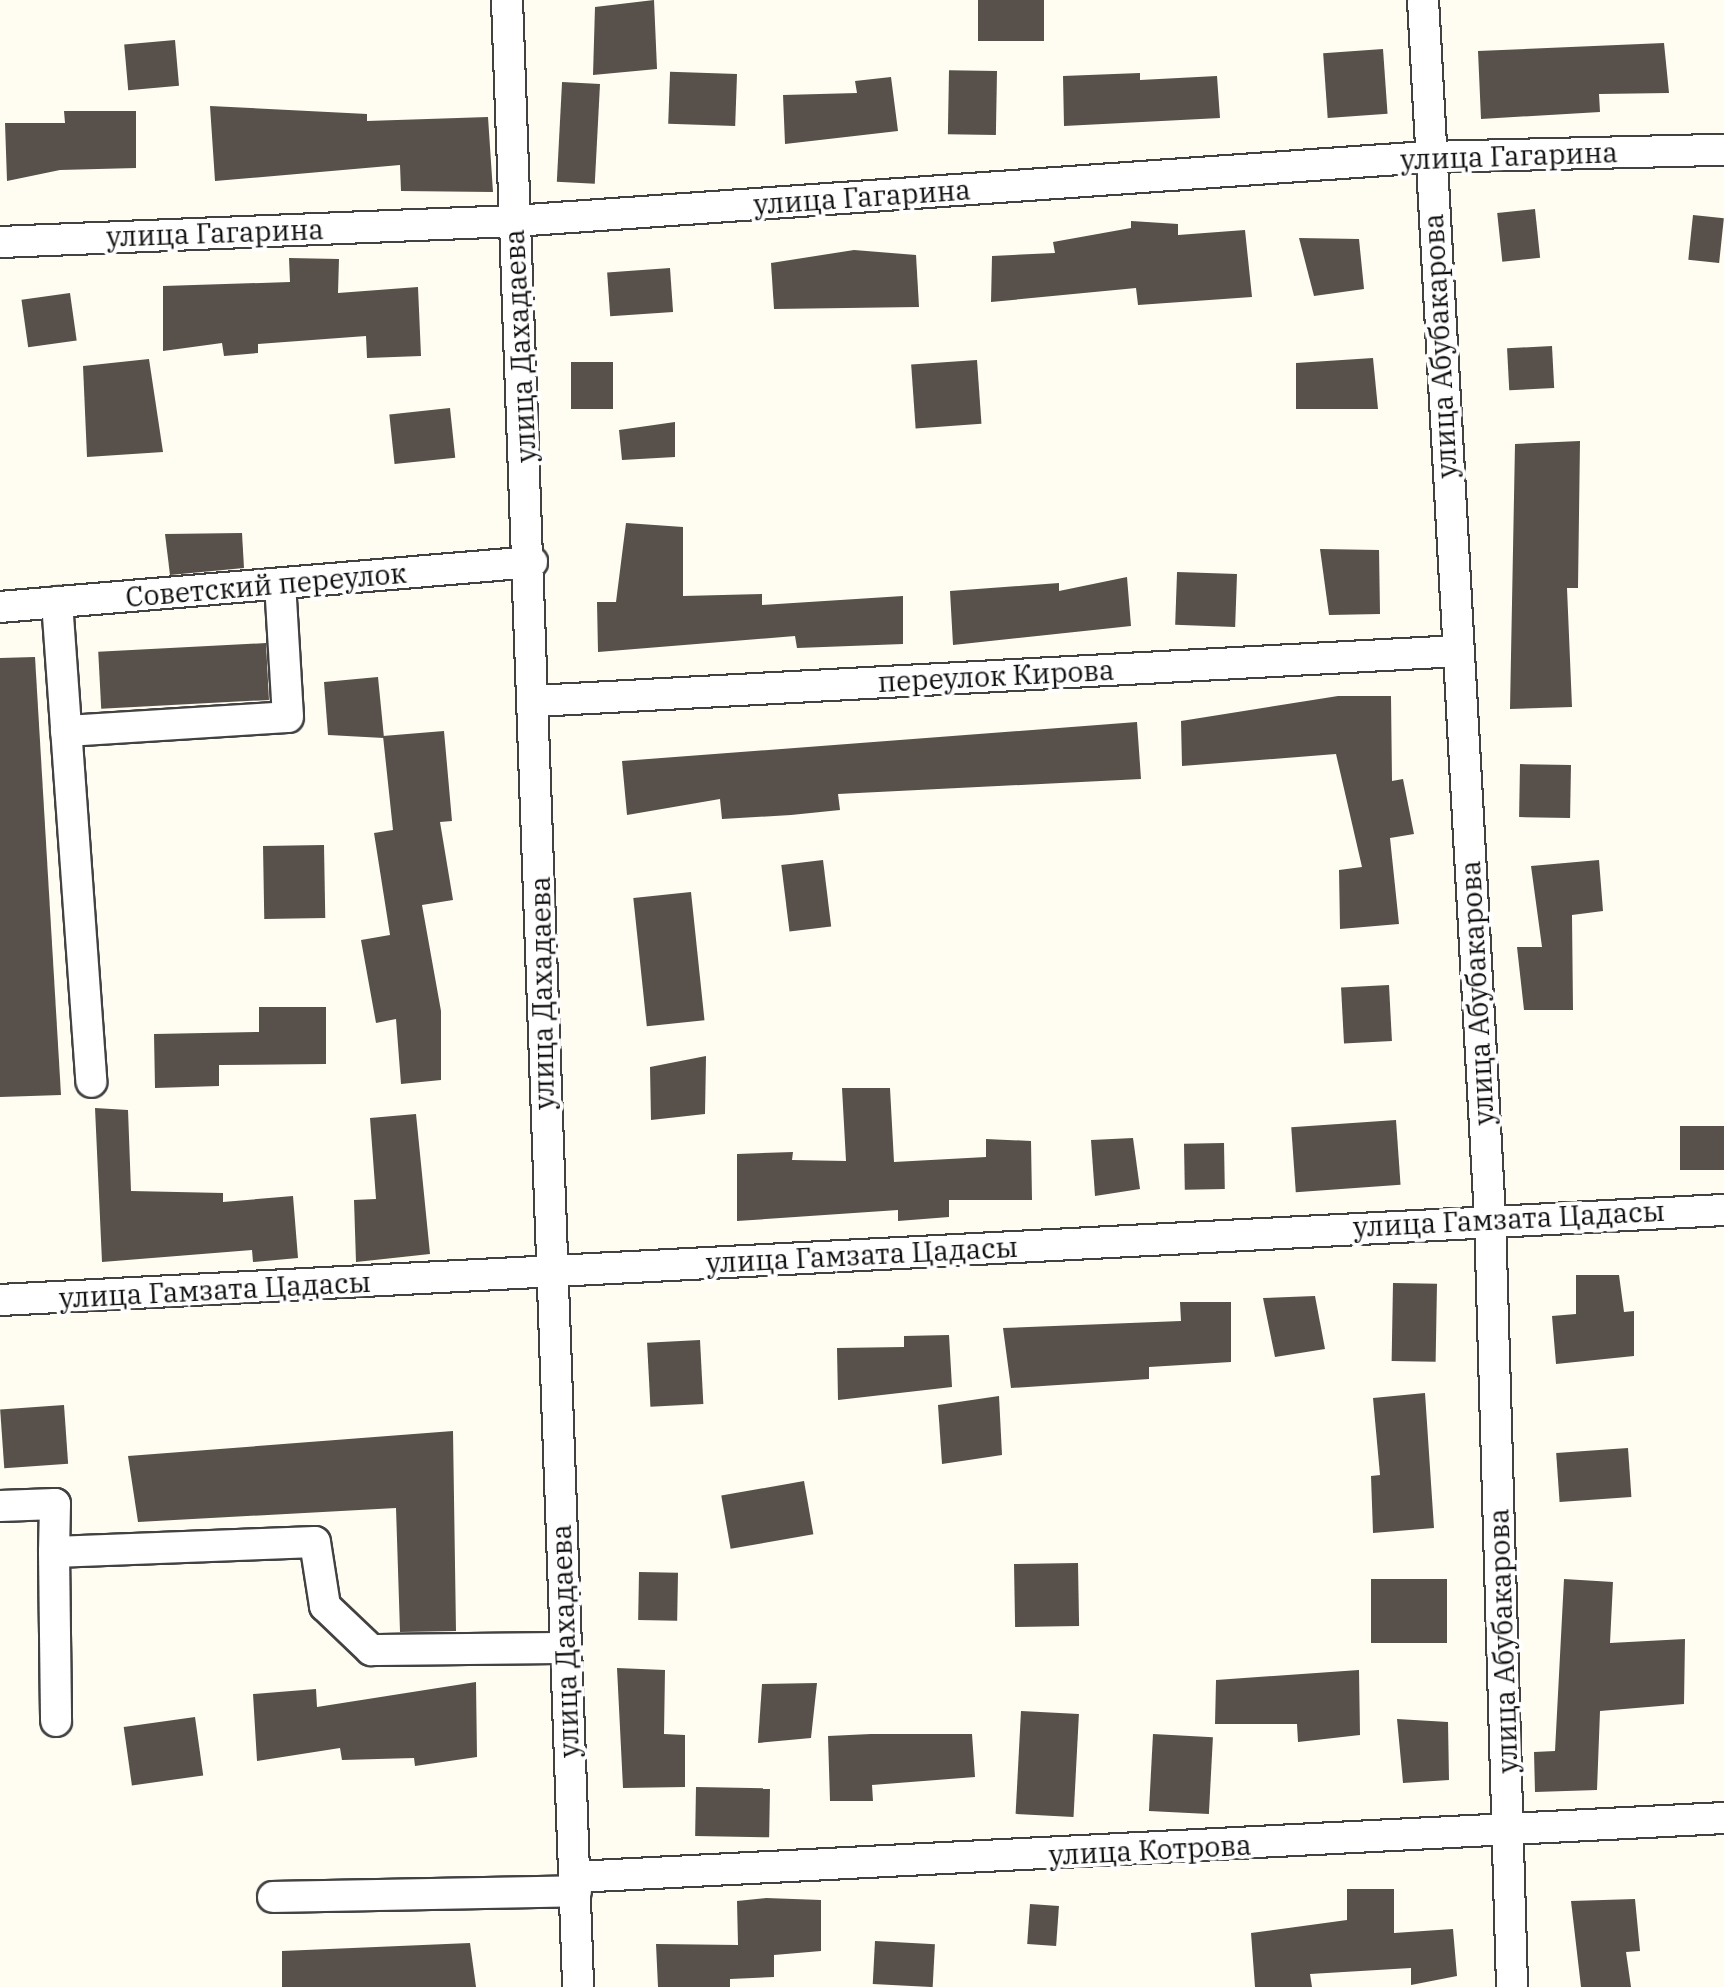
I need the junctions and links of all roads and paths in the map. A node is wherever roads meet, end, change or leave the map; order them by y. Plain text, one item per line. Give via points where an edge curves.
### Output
1 (507, 0) edge
2 (1423, 0) edge
3 (1724, 150) edge
4 (1428, 157) junction
5 (514, 221) junction
6 (0, 242) edge
7 (532, 562) junction
8 (280, 584) junction
9 (57, 602) junction
10 (0, 607) edge
11 (1458, 651) junction
12 (535, 701) junction
13 (66, 731) junction
14 (91, 1082) dead end
15 (1724, 1210) edge
16 (1490, 1217) junction
17 (549, 1275) junction
18 (0, 1300) edge
19 (0, 1506) edge
20 (54, 1552) junction
21 (565, 1648) junction
22 (56, 1721) dead end
23 (1724, 1818) edge
24 (1508, 1833) junction
25 (575, 1884) junction
26 (273, 1897) dead end
27 (578, 1987) edge
28 (1512, 1987) edge

1 - 5 street, улица Дахадаева
2 - 4 street, улица Абубакарова
3 - 4 street, улица Гагарина
4 - 5 street, улица Гагарина
4 - 11 street, улица Абубакарова
5 - 6 street, улица Гагарина
5 - 7 street, улица Дахадаева
7 - 8 street, Советский переулок
7 - 12 street, улица Дахадаева
8 - 9 street, Советский переулок
8 - 13 street via 288,717
9 - 10 street, Советский переулок
9 - 13 street
11 - 12 street, переулок Кирова
11 - 16 street, улица Абубакарова
12 - 17 street, улица Дахадаева
13 - 14 street
15 - 16 street, улица Гамзата Цадасы
16 - 17 street, улица Гамзата Цадасы
16 - 24 street, улица Абубакарова
17 - 18 street, улица Гамзата Цадасы
17 - 21 street, улица Дахадаева
19 - 20 street via 55,1504
20 - 21 street via 315,1542 325,1606 371,1650
20 - 22 street
21 - 25 street, улица Дахадаева
23 - 24 street, улица Котрова
24 - 25 street, улица Котрова
24 - 28 street, улица Абубакарова
25 - 26 street, улица Котрова
25 - 27 street, улица Дахадаева

